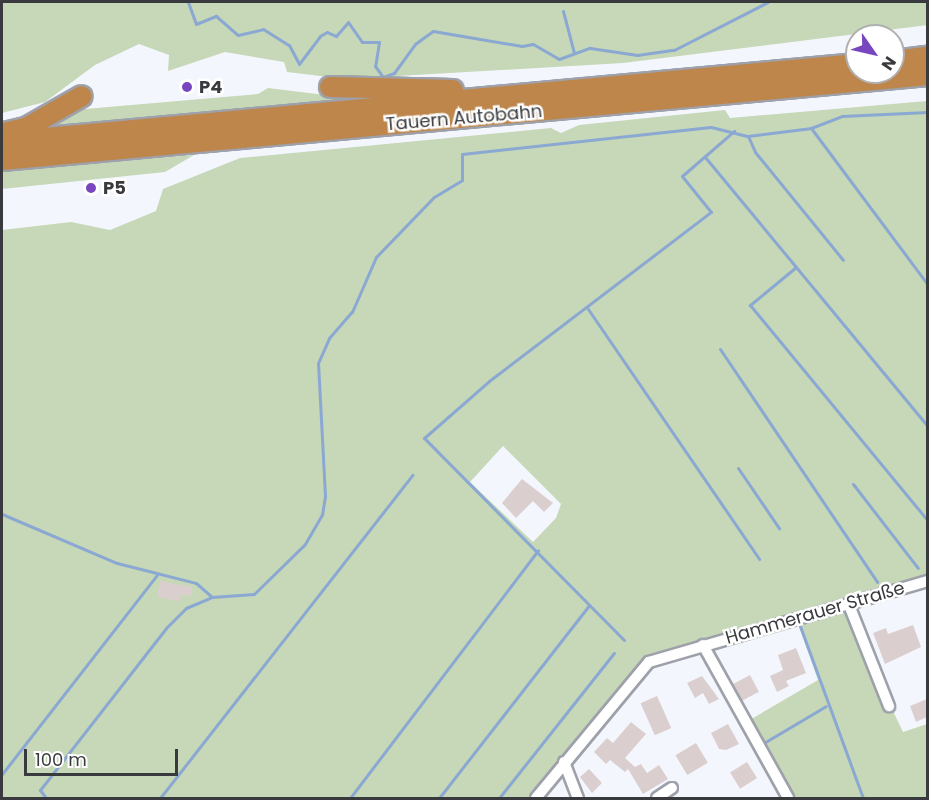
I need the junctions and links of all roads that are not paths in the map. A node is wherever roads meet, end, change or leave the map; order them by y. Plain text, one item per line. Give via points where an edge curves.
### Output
1 (927, 57) edge
2 (905, 60) edge
3 (845, 65) edge
4 (927, 75) edge
5 (330, 87) dead end
6 (520, 94) junction
7 (82, 96) dead end
8 (2, 134) edge
9 (272, 135) junction
10 (2, 142) edge
11 (255, 145) dead end
12 (2, 160) edge
13 (927, 581) edge
14 (849, 605) junction
15 (703, 645) junction
16 (890, 706) dead end
17 (564, 762) junction
18 (672, 788) dead end
19 (536, 798) edge
20 (578, 798) edge
21 (657, 798) edge
22 (789, 798) edge

1 - 2 highway
3 - 6 highway, Tauern Autobahn
4 - 9 highway, Tauern Autobahn
5 - 6 highway via 508,88
6 - 10 highway, Tauern Autobahn
7 - 8 highway via 26,128
9 - 11 highway
9 - 12 highway, Tauern Autobahn
13 - 14 street, Hammerauer Straße
14 - 15 street, Hammerauer Straße
14 - 16 street
15 - 17 street, Hammerauer Straße via 649,662 638,670
15 - 22 street, Hammerauer Straße
17 - 19 street, Hammerauer Straße
17 - 20 street
18 - 21 street

